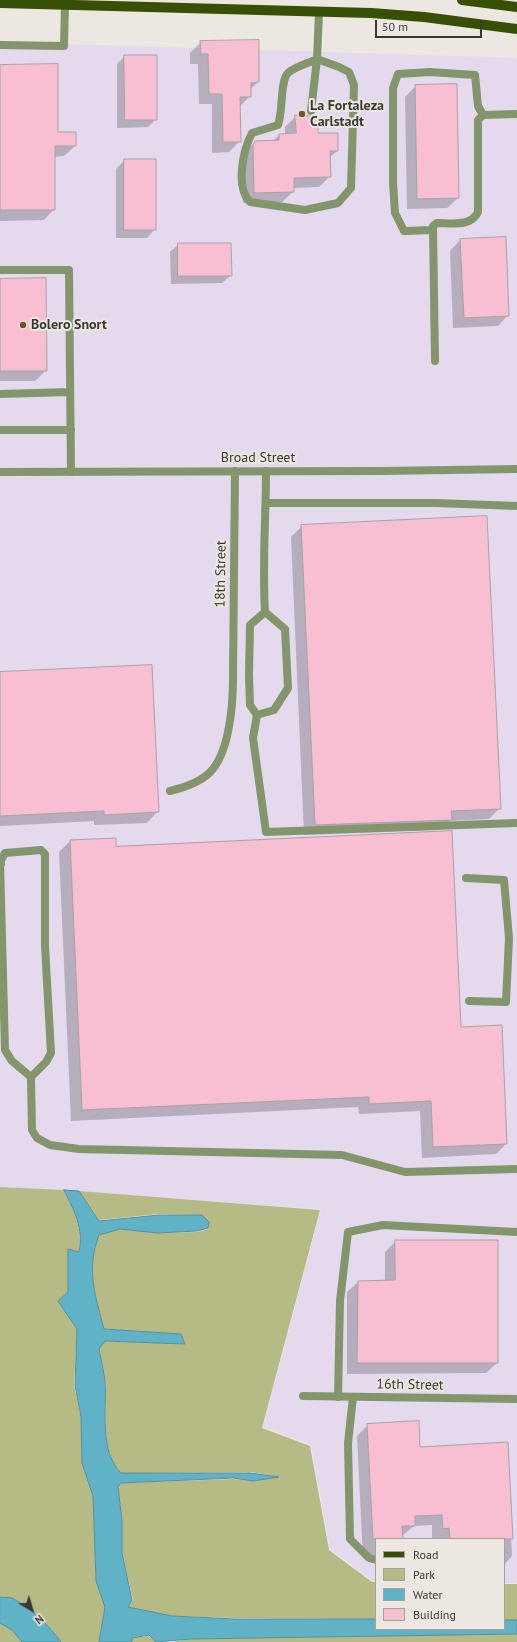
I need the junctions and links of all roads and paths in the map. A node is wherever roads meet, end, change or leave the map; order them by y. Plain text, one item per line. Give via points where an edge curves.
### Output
1 (462, 0) edge
2 (0, 3) edge
3 (64, 5) junction
4 (517, 7) edge
5 (319, 12) junction
6 (517, 29) edge
7 (0, 45) edge
8 (317, 60) junction
9 (311, 110) dead end
10 (517, 114) edge
11 (483, 115) junction
12 (432, 230) junction
13 (0, 270) edge
14 (435, 361) dead end
15 (70, 392) junction
16 (0, 394) edge
17 (0, 430) edge
18 (71, 430) junction
19 (517, 469) edge
20 (235, 471) junction
21 (266, 471) junction
22 (0, 472) edge
23 (71, 472) junction
24 (266, 503) junction
25 (517, 506) edge
26 (265, 612) junction
27 (257, 715) junction
28 (170, 791) dead end
29 (517, 822) edge
30 (0, 864) edge
31 (466, 878) dead end
32 (513, 938) edge
33 (469, 1001) dead end
34 (30, 1077) junction
35 (517, 1169) edge
36 (517, 1232) edge
37 (303, 1396) dead end
38 (338, 1397) junction
39 (353, 1397) junction
40 (517, 1399) edge
41 (375, 1560) edge

1 - 4 main road
2 - 3 main road
3 - 5 main road
3 - 7 street via 64,46
5 - 6 main road via 424,18
5 - 8 street
8 - 8 street via 349,72 354,85 351,188 338,203 305,210 250,202 245,197 242,185 247,142 252,133 278,125 284,79 288,72
8 - 9 street
10 - 11 street
11 - 12 street via 478,120 478,212 469,222 437,224
11 - 12 street via 478,106 475,75 430,72 398,74 394,88 395,213 404,231
12 - 14 street
13 - 15 street via 69,270
15 - 16 street
15 - 18 street
17 - 18 street
18 - 23 street
19 - 21 street, Broad Street
20 - 21 street, Broad Street
20 - 23 street, Broad Street
20 - 28 street, 18th Street via 233,709 224,752 210,773 187,787
21 - 24 street
22 - 23 street, Broad Street
24 - 25 street via 435,503
24 - 26 street via 263,582
26 - 27 street via 250,625 250,705
26 - 27 street via 285,629 288,688 274,710
27 - 29 street via 253,738 266,832
30 - 34 street via 5,1050 12,1061
30 - 34 street via 5,853 41,850 45,854 45,946 50,1053 46,1062
31 - 32 street via 504,880
32 - 33 street via 506,1002
34 - 35 street via 32,1130 37,1138 50,1145 135,1152 342,1155 405,1172
36 - 38 street via 383,1225 348,1232 340,1301
37 - 38 street, 16th Street
38 - 39 street, 16th Street
39 - 40 street, 16th Street
39 - 41 street via 348,1443 350,1539 369,1558

